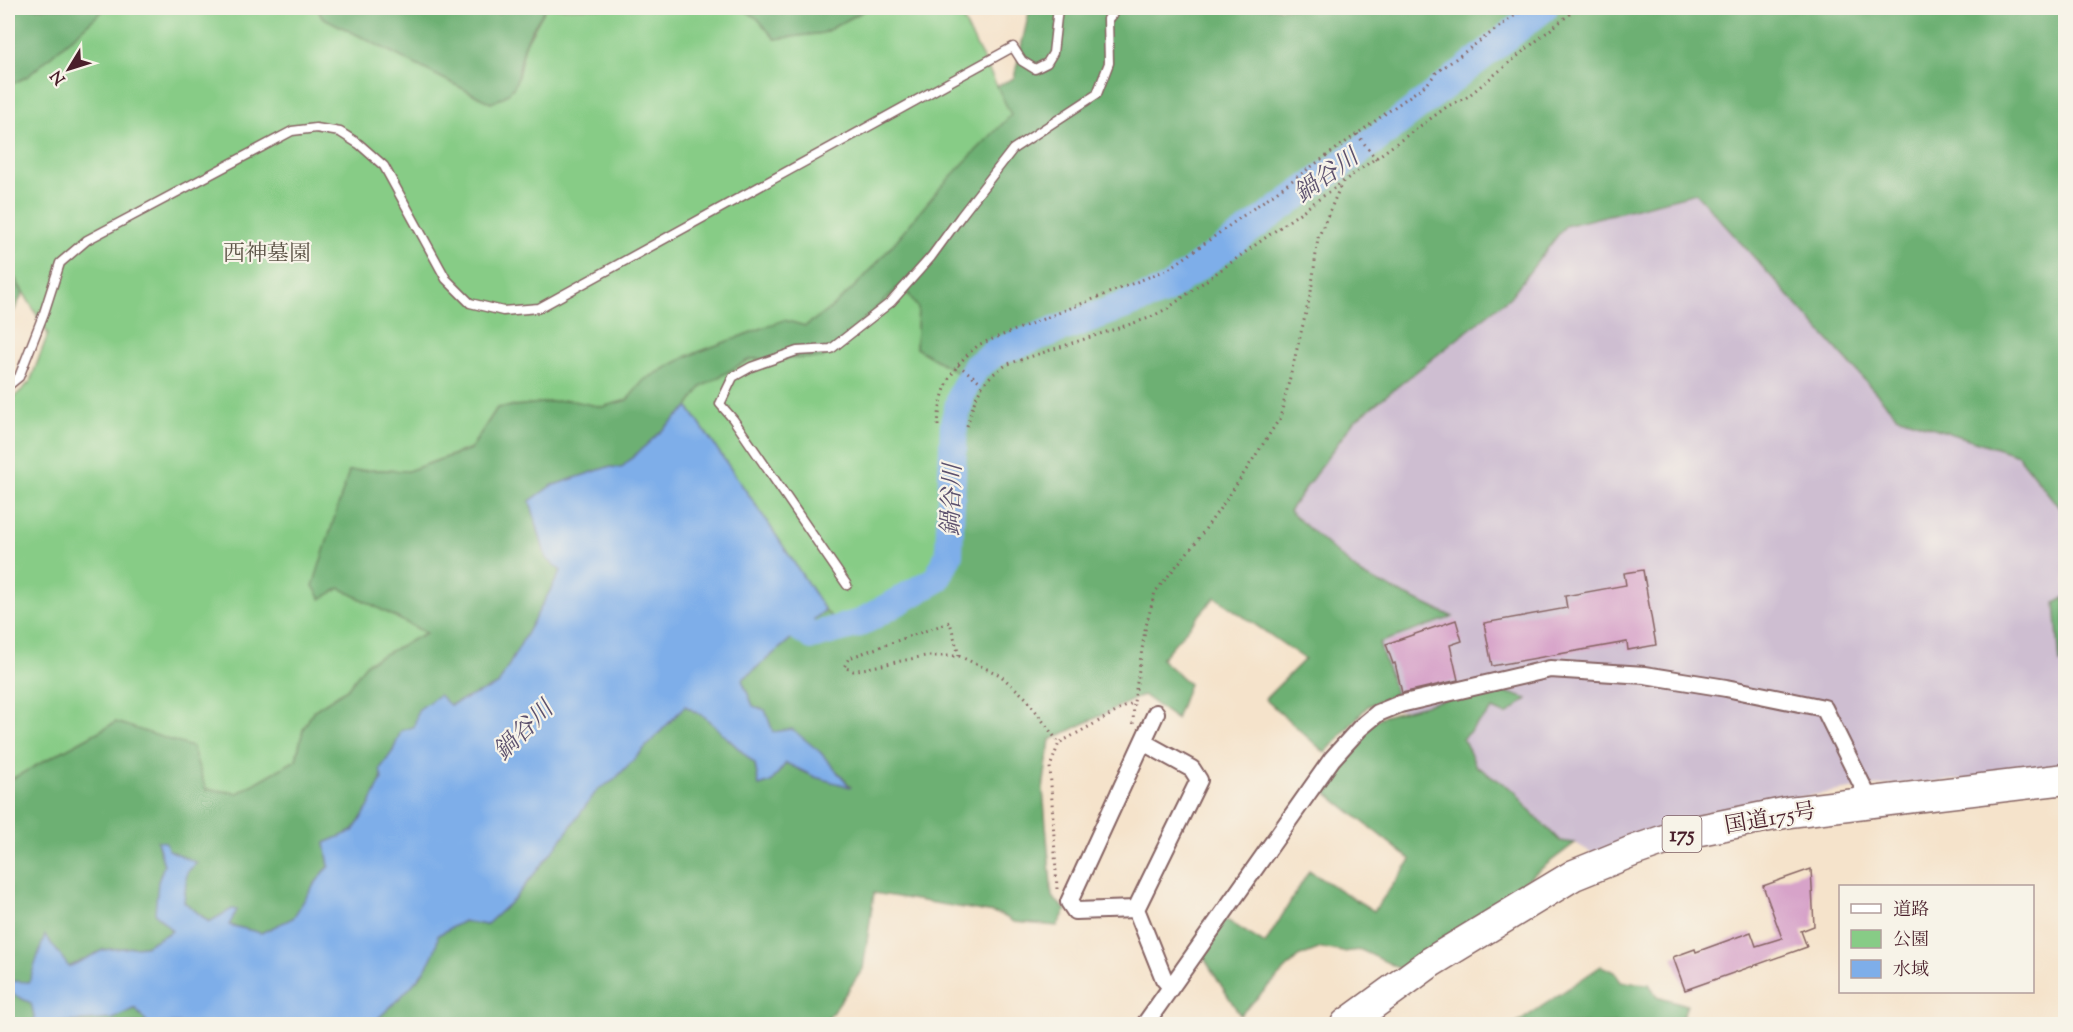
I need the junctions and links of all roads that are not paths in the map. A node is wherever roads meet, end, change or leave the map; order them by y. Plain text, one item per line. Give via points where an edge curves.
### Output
1 (1058, 8) edge
2 (1118, 8) edge
3 (8, 386) edge
4 (847, 585) dead end
5 (1156, 713) dead end
6 (1143, 742) junction
7 (2066, 779) edge
8 (1870, 801) junction
9 (1136, 909) junction
10 (1171, 987) junction
11 (1145, 1024) edge
12 (1346, 1024) edge

1 - 3 lane via 1053,53 1047,63 1035,69 1022,61 1013,47 539,308 503,311 470,303 446,279 384,166 340,132 316,128 292,131 87,240 60,263 19,377
2 - 4 lane via 1108,19 1109,63 1096,94 1013,149 931,257 891,302 831,349 797,351 733,377 720,404
5 - 6 street
6 - 9 street via 1192,769 1199,780
6 - 9 street via 1070,902 1075,911
7 - 8 highway, 国道175号 / 175
8 - 10 street via 1824,708 1645,675 1550,669 1400,704 1378,713 1332,759
8 - 12 highway, 国道175号 / 175 via 1685,833 1604,863 1574,876 1431,962
9 - 10 street via 1164,979
10 - 11 street

